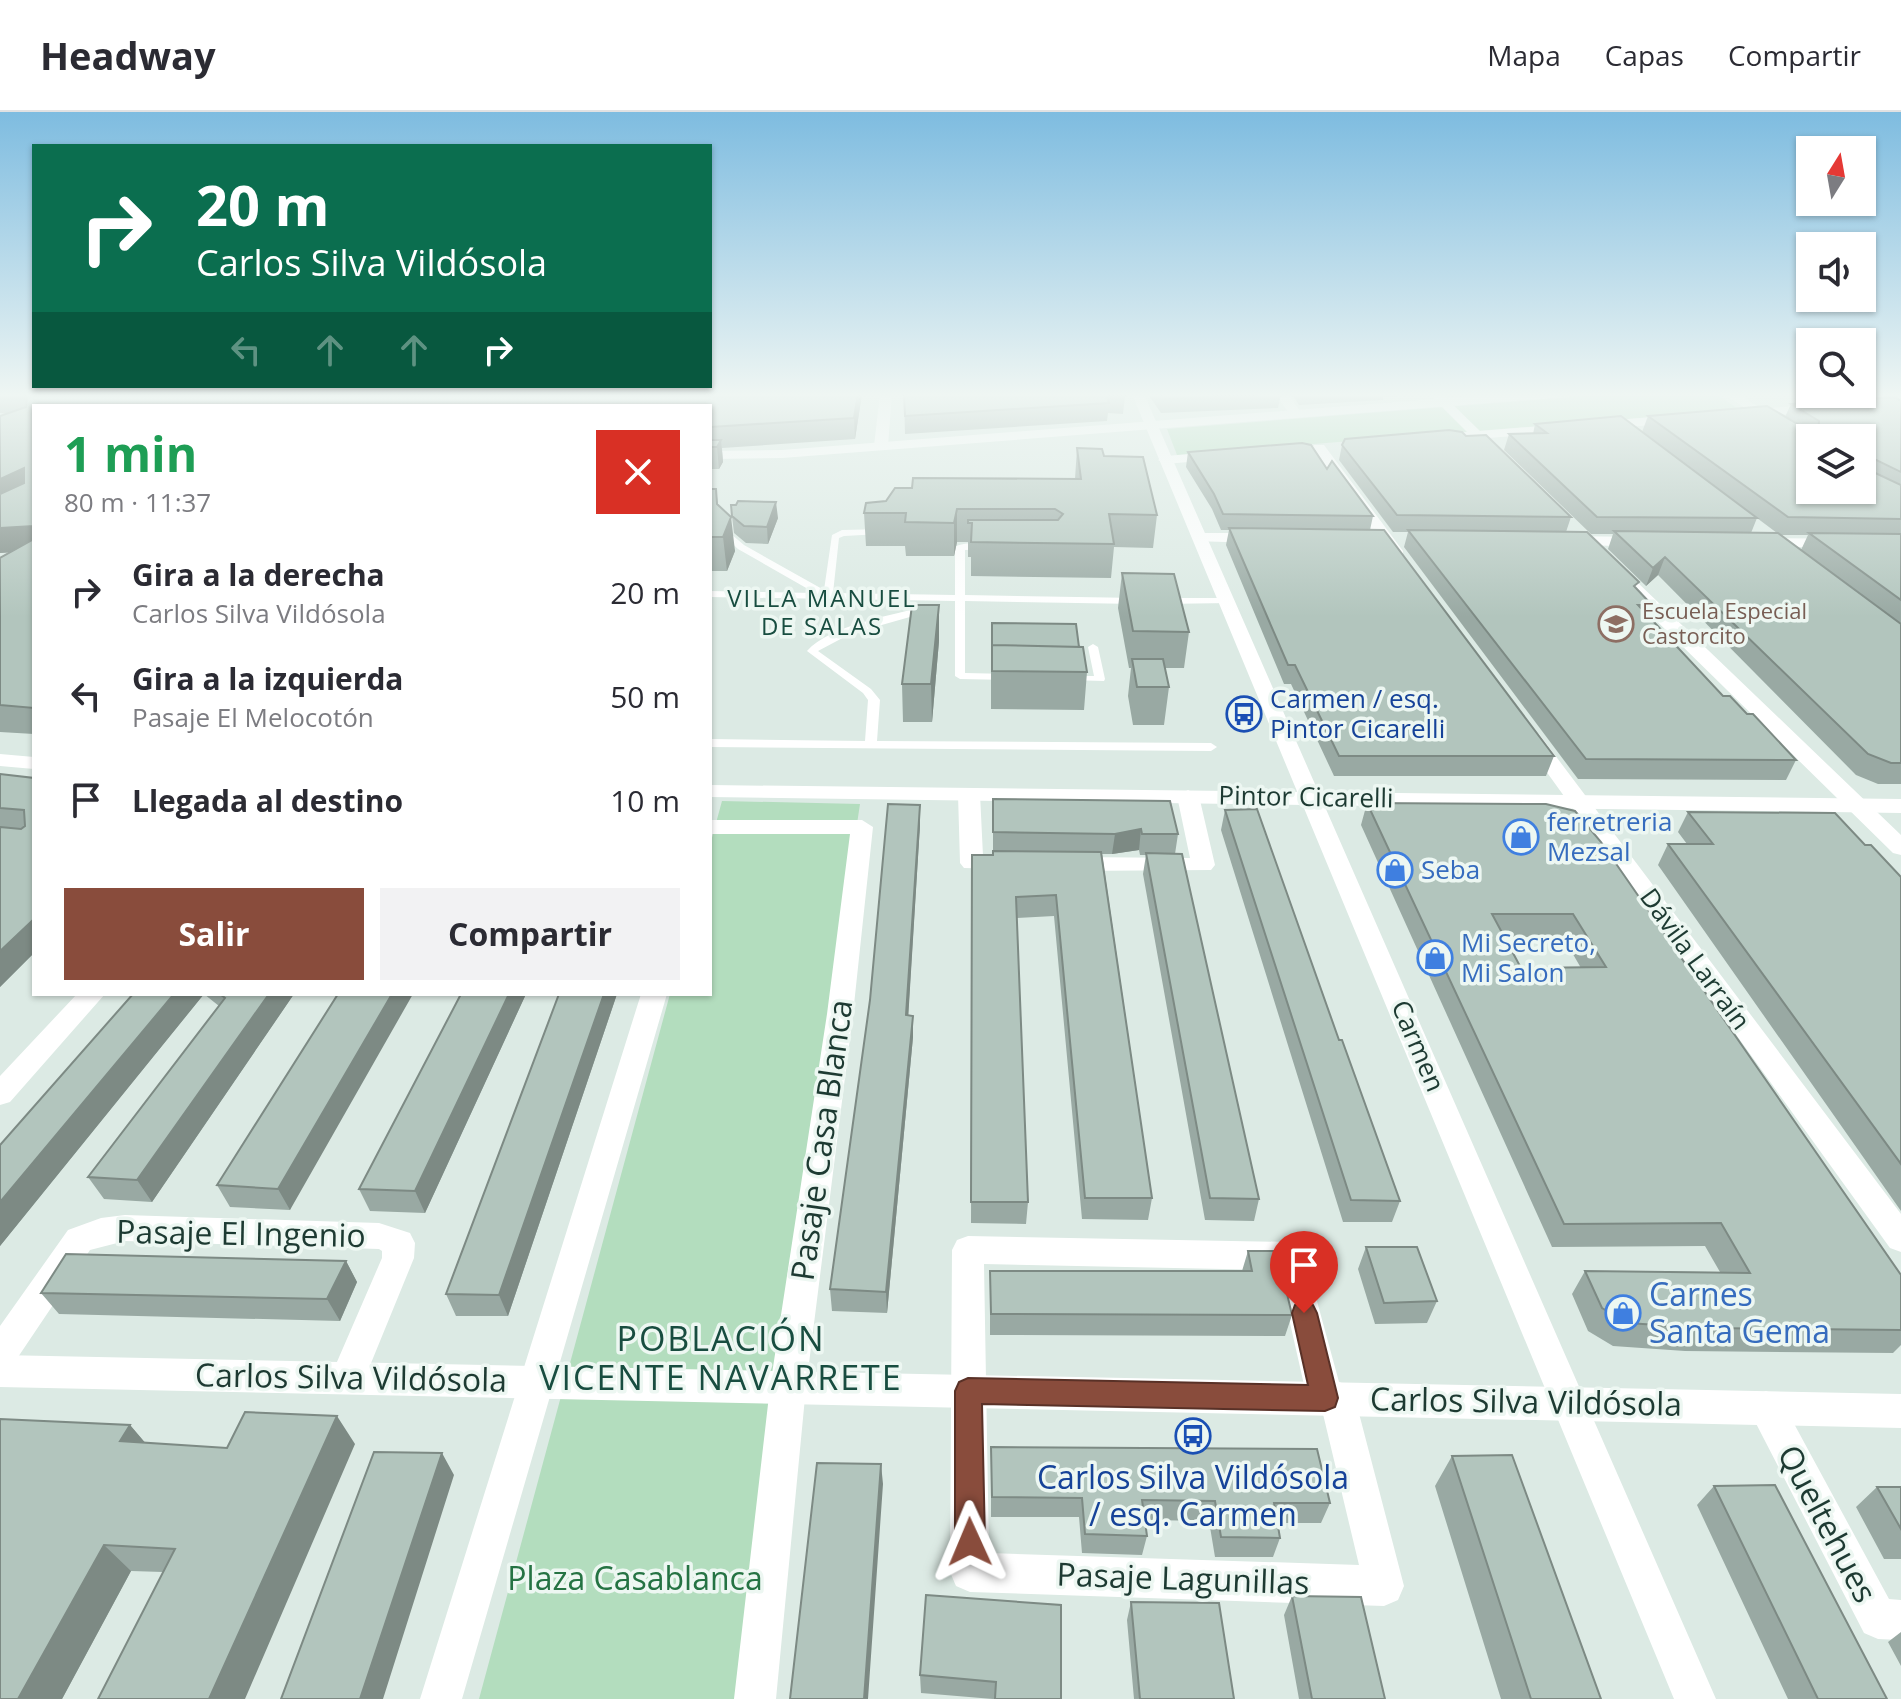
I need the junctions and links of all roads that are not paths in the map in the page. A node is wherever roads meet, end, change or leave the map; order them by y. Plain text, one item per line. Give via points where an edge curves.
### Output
1 (1168, 468) edge
2 (1334, 468) edge
3 (726, 516) edge
4 (889, 517) edge
5 (1566, 522) edge
6 (1750, 523) edge
7 (1198, 538) junction
8 (1275, 538) edge
9 (1541, 541) edge
10 (1586, 541) junction
11 (1658, 542) edge
12 (1746, 543) edge
13 (1775, 543) junction
14 (1901, 544) edge
15 (991, 547) edge
16 (1802, 563) edge
17 (1412, 575) edge
18 (712, 594) edge
19 (828, 596) junction
20 (960, 598) junction
21 (1227, 601) junction
22 (1093, 647) dead end
23 (1023, 677) edge
24 (1054, 678) edge
25 (1523, 726) edge
26 (712, 743) edge
27 (871, 744) junction
28 (1211, 747) dead end
29 (0, 760) edge
30 (32, 763) edge
31 (712, 791) edge
32 (969, 794) junction
33 (1188, 796) junction
34 (1312, 797) junction
35 (1578, 801) junction
36 (1857, 805) junction
37 (1901, 806) edge
38 (712, 827) edge
39 (1901, 848) edge
40 (1017, 864) edge
41 (1046, 864) edge
42 (90, 996) edge
43 (653, 996) edge
44 (0, 1094) edge
45 (1901, 1238) edge
46 (0, 1355) edge
47 (0, 1371) edge
48 (348, 1378) junction
49 (538, 1382) junction
50 (788, 1387) junction
51 (968, 1391) junction
52 (1331, 1398) junction
53 (1572, 1403) junction
54 (1766, 1408) junction
55 (1901, 1411) edge
56 (1901, 1620) edge
57 (441, 1699) edge
58 (755, 1699) edge
59 (1695, 1699) edge

1 - 7 street, Carmen
2 - 17 street
3 - 19 lane via 727,535 734,541
4 - 19 lane via 878,532 835,537
5 - 10 street
6 - 13 street
7 - 8 street
7 - 21 street, Carmen
9 - 10 street
10 - 11 street
10 - 36 street
12 - 13 street
13 - 14 street
13 - 16 street
15 - 20 lane via 960,547
18 - 19 lane
19 - 20 lane
20 - 21 lane
20 - 23 lane via 960,676
20 - 27 lane via 816,644 812,651 874,700
21 - 34 street, Carmen
22 - 24 lane via 1100,679
25 - 35 street, Dávila Larraín
26 - 27 lane
27 - 28 lane
29 - 30 street
31 - 32 street, Pintor Cicarelli
32 - 33 street, Pintor Cicarelli
32 - 40 street via 972,863
33 - 34 street, Pintor Cicarelli
33 - 41 street via 1203,865
34 - 35 street, Pintor Cicarelli
34 - 53 street, Carmen
35 - 36 street, Pintor Cicarelli
35 - 45 street, Dávila Larraín
36 - 37 street, Pintor Cicarelli
36 - 39 street
38 - 50 street, Pasaje Casa Blanca via 862,827
42 - 44 street
43 - 49 street
46 - 48 street, Pasaje El Ingenio via 79,1240 101,1231 379,1236 399,1243 398,1258
47 - 48 street, Carlos Silva Vildósola
48 - 49 street, Carlos Silva Vildósola
49 - 50 street, Carlos Silva Vildósola
49 - 57 street
50 - 51 street, Carlos Silva Vildósola
50 - 58 street, Pasaje Casa Blanca
51 - 52 street, Carlos Silva Vildósola
51 - 52 street via 968,1250 1196,1253 1291,1256
51 - 52 street, Pasaje Lagunillas via 970,1572 1384,1586
52 - 53 street, Carlos Silva Vildósola
53 - 54 street, Carlos Silva Vildósola
53 - 59 street, Carmen
54 - 55 street, Carlos Silva Vildósola
54 - 56 street, Queltehues via 1878,1619

